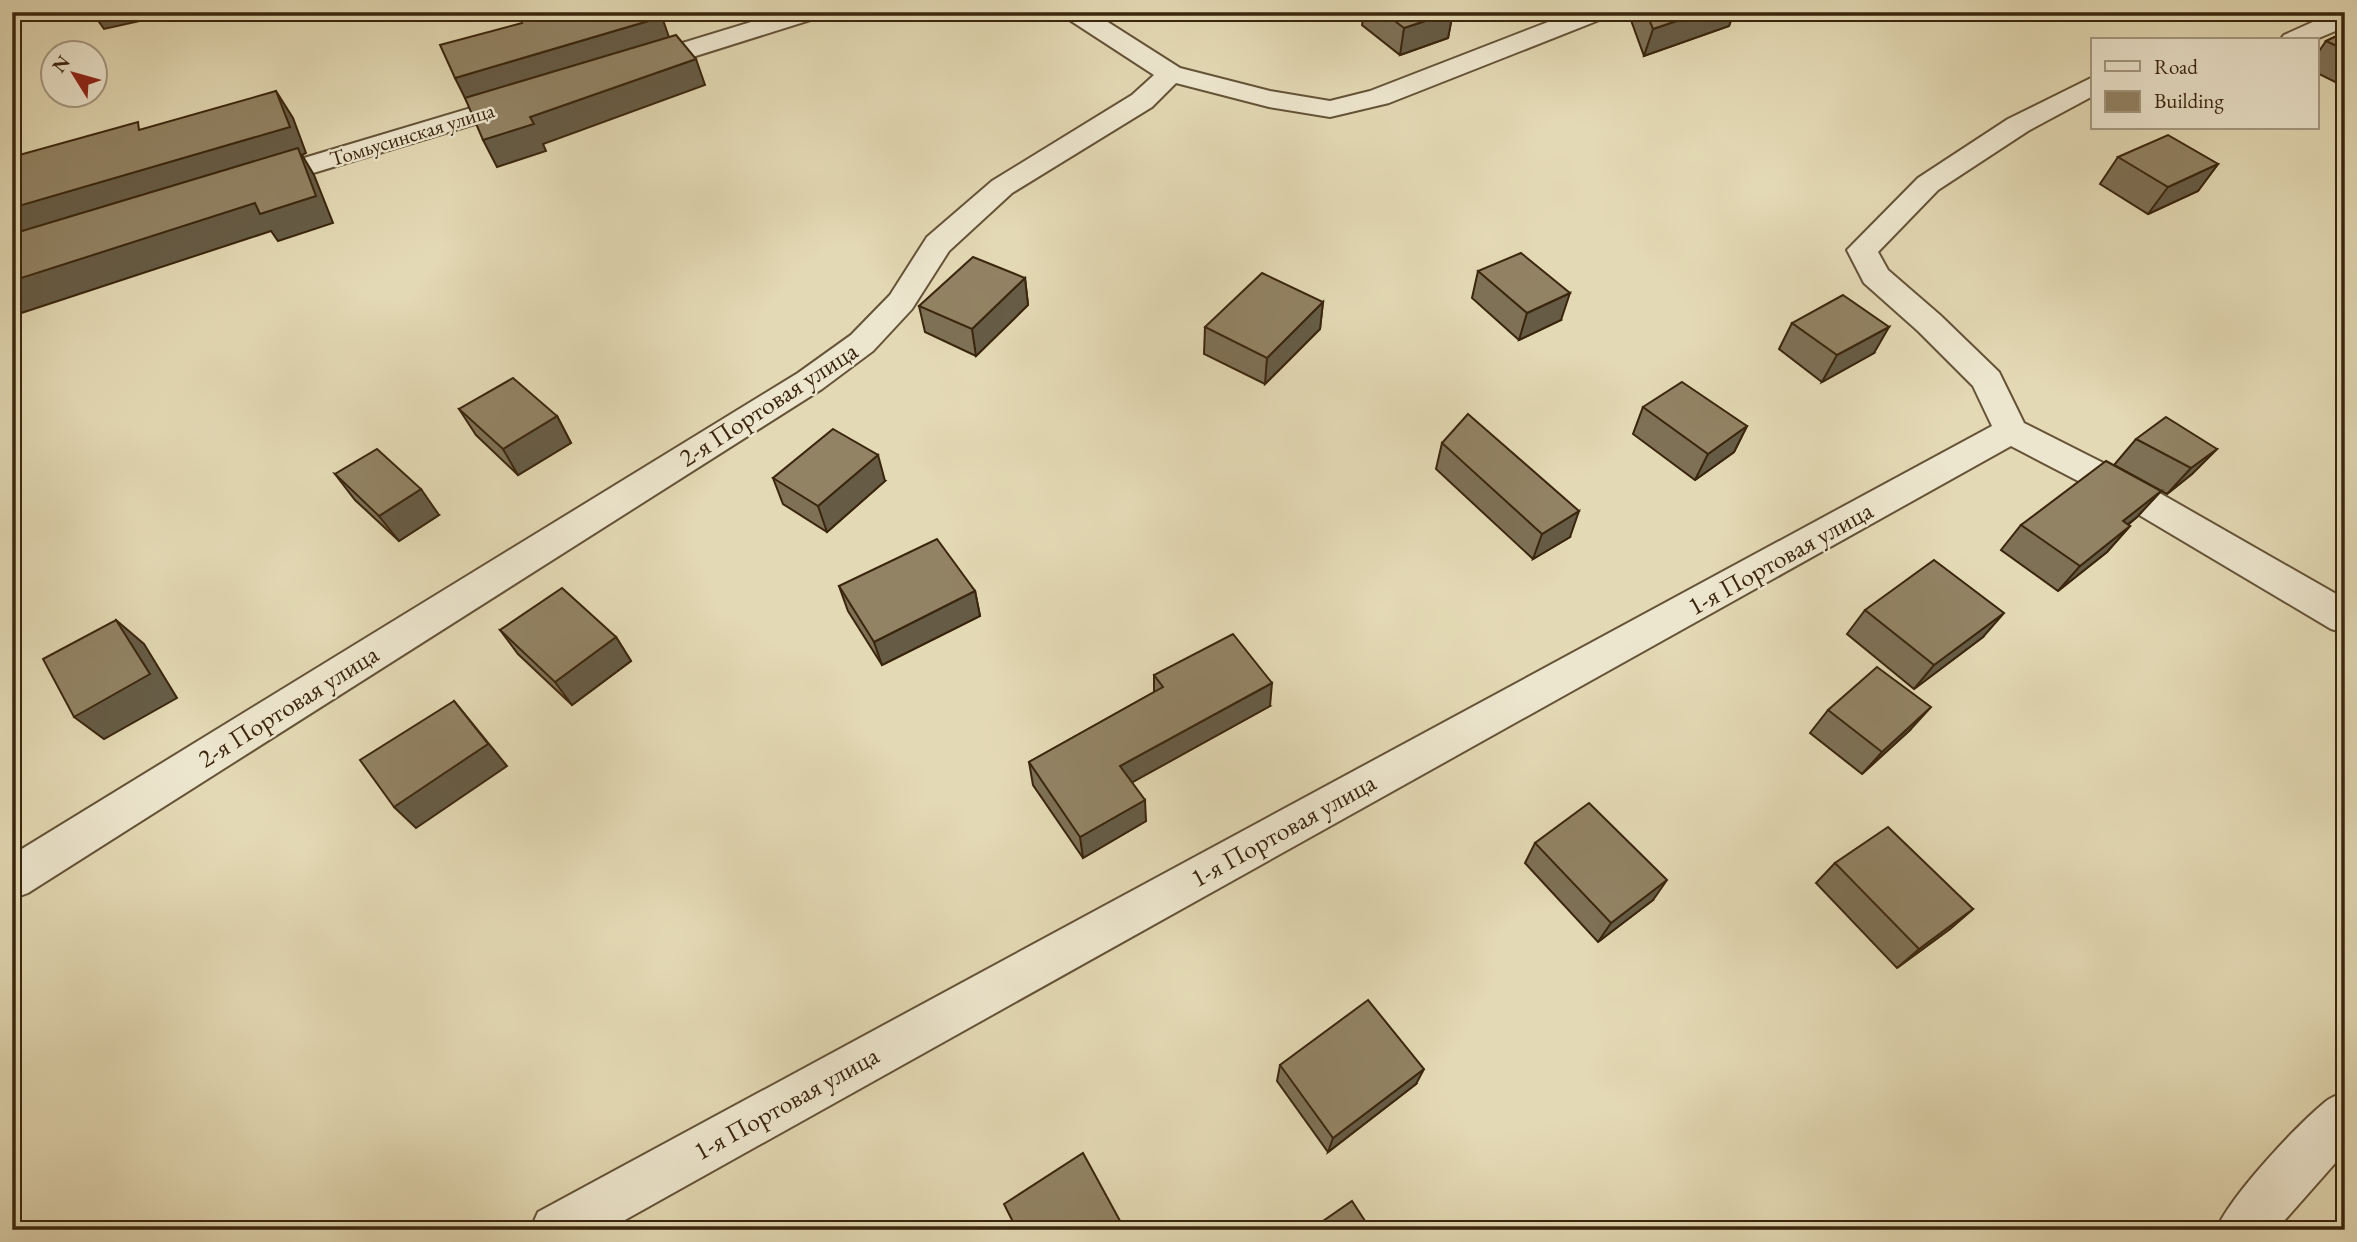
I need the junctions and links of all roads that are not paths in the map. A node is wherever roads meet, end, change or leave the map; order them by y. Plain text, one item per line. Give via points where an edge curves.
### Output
1 (811, 12) edge
2 (1074, 12) edge
3 (1598, 12) edge
4 (2345, 17) edge
5 (2298, 38) edge
6 (611, 73) edge
7 (1171, 74) junction
8 (2091, 86) edge
9 (545, 93) edge
10 (239, 187) edge
11 (2011, 431) junction
12 (2345, 618) edge
13 (12, 879) edge
14 (2345, 1117) edge
15 (556, 1230) edge
16 (2242, 1230) edge

1 - 6 street
2 - 7 street
3 - 7 street via 1379,97 1330,109
4 - 5 street
7 - 13 street, 2-я Портовая улица via 1142,101 1002,187 938,244 901,302 862,344 810,381
8 - 11 street via 2018,125 1928,184 1862,250 1875,276 1987,380
9 - 10 street, Томьусинская улица
11 - 12 street via 2122,488
11 - 15 street, 1-я Портовая улица
14 - 16 street

